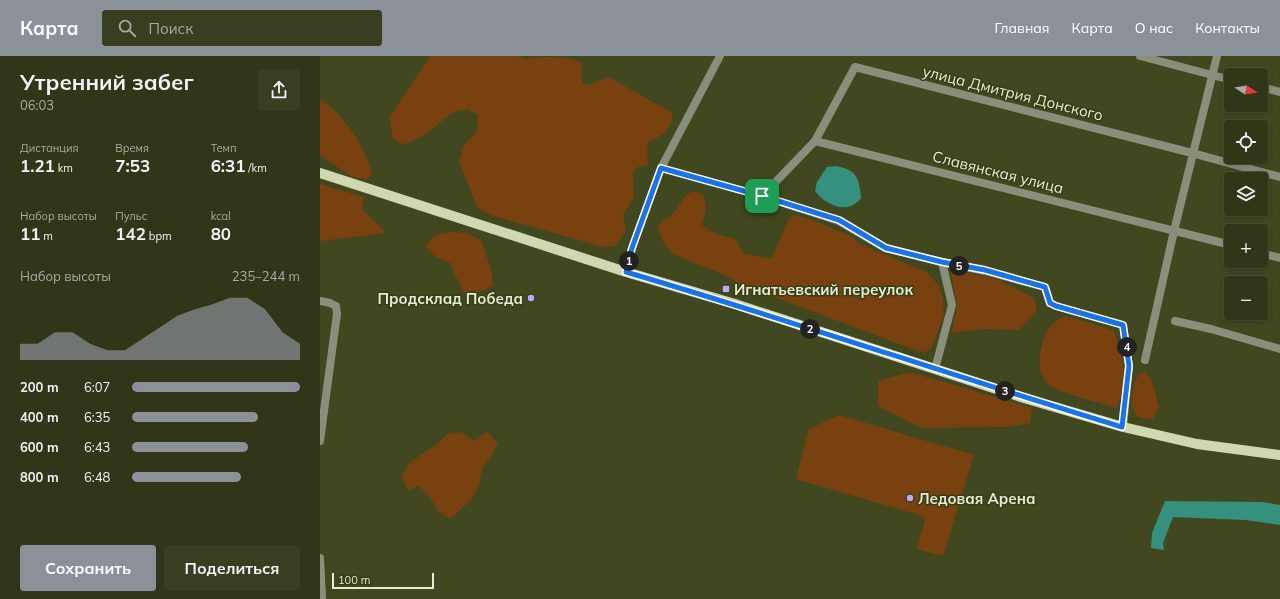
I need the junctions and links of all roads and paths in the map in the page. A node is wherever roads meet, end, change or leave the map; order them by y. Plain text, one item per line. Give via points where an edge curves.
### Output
1 (720, 56) edge
2 (1140, 56) edge
3 (1217, 56) edge
4 (1212, 75) junction
5 (1224, 78) edge
6 (1268, 89) edge
7 (1280, 92) edge
8 (815, 140) junction
9 (1192, 152) junction
10 (661, 168) junction
11 (320, 173) edge
12 (1280, 177) edge
13 (762, 196) junction
14 (1174, 230) junction
15 (1224, 243) edge
16 (1268, 255) edge
17 (1280, 258) edge
18 (942, 262) junction
19 (626, 272) junction
20 (320, 301) edge
21 (1175, 321) dead end
22 (1280, 349) edge
23 (1145, 360) dead end
24 (935, 369) junction
25 (1122, 427) junction
26 (320, 441) edge
27 (1280, 455) edge
28 (320, 558) edge
29 (322, 599) edge

1 - 10 street
2 - 4 street
3 - 4 street
4 - 5 street
4 - 9 street
6 - 7 street
8 - 9 street, улица Дмитрия Донского via 855,67
8 - 13 street, улица Дмитрия Донского
8 - 14 street, Славянская улица
9 - 12 street, улица Дмитрия Донского
9 - 14 street
10 - 13 street
10 - 19 street
11 - 19 main road
13 - 18 street via 839,220 886,248
14 - 15 street, Славянская улица
14 - 23 street
16 - 17 street
18 - 24 street via 952,305
18 - 25 street via 985,270 1045,287 1050,303 1056,306 1123,325 1129,366
19 - 24 main road
20 - 26 street via 336,306 338,314
21 - 22 street
24 - 25 main road
25 - 27 main road via 1197,444
28 - 29 street

